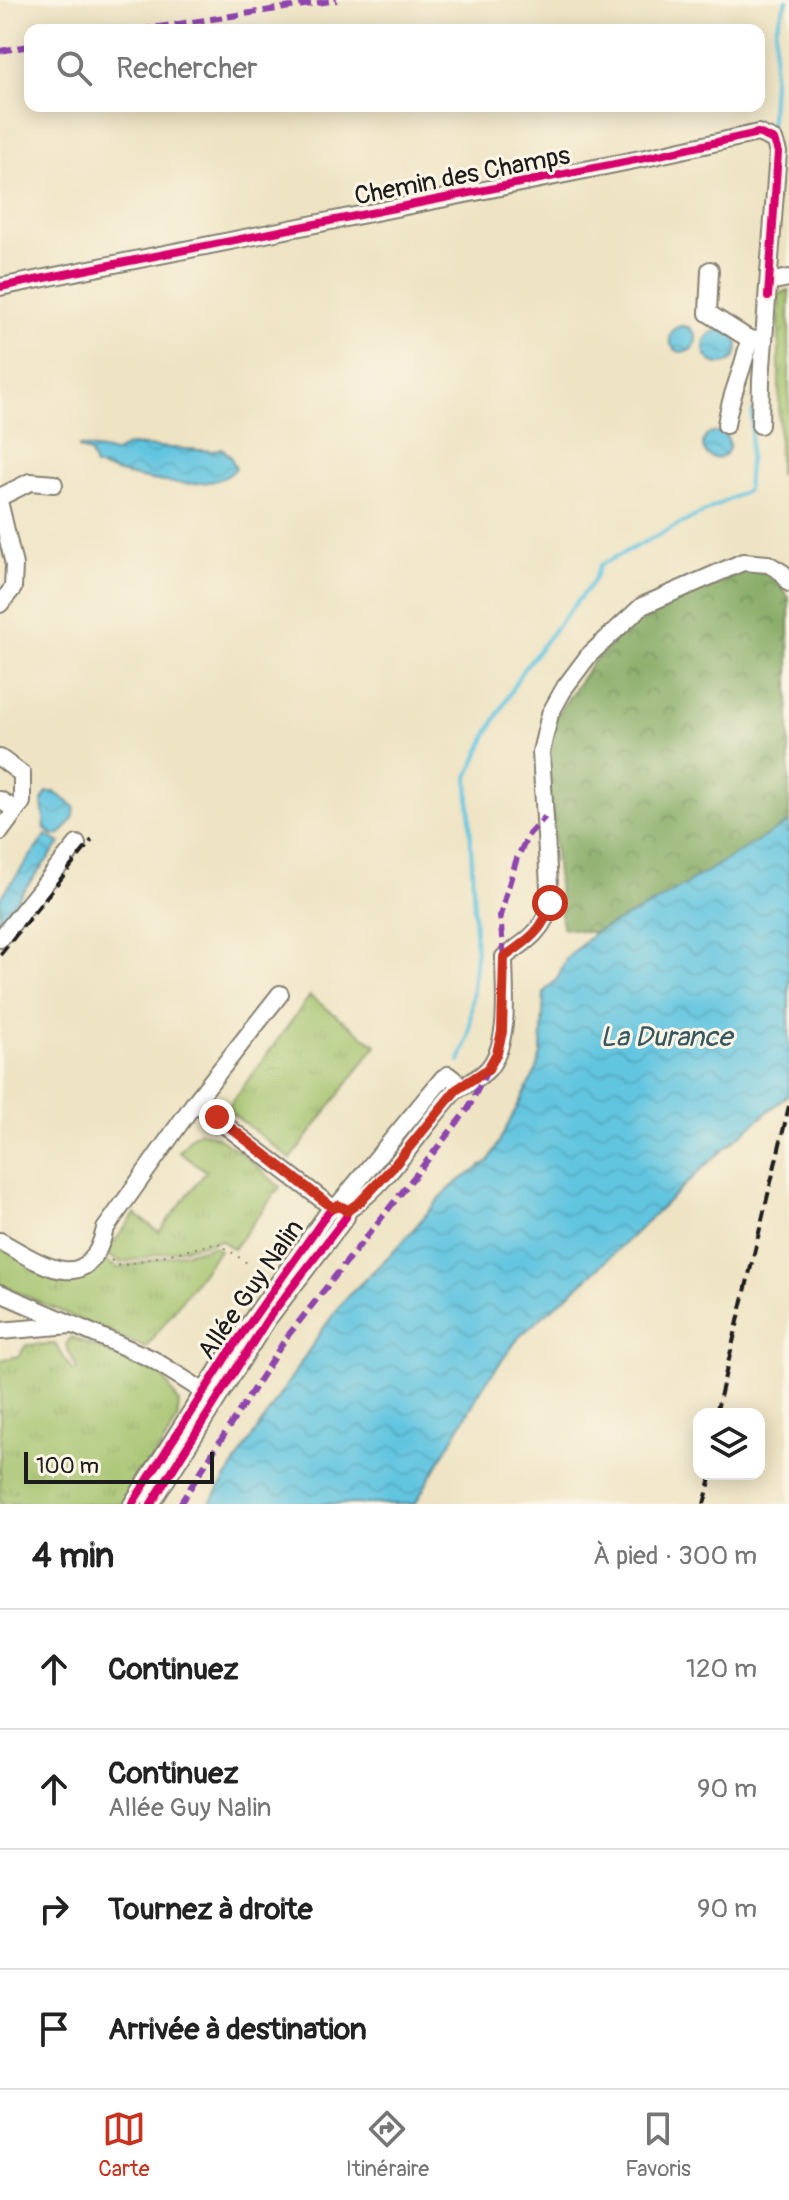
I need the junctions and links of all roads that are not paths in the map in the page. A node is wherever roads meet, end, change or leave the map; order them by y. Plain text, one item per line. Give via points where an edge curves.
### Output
1 (710, 270) dead end
2 (789, 278) edge
3 (0, 287) edge
4 (768, 289) junction
5 (757, 340) junction
6 (726, 425) dead end
7 (760, 425) dead end
8 (54, 484) dead end
9 (0, 497) edge
10 (0, 505) edge
11 (789, 583) edge
12 (0, 604) edge
13 (0, 758) edge
14 (0, 800) edge
15 (16, 810) junction
16 (0, 832) edge
17 (77, 844) dead end
18 (0, 939) edge
19 (280, 994) dead end
20 (195, 1102) junction
21 (339, 1208) junction
22 (0, 1241) edge
23 (0, 1293) edge
24 (72, 1325) junction
25 (0, 1331) edge
26 (209, 1396) junction
27 (132, 1504) edge
28 (151, 1504) edge

1 - 5 street via 708,313
2 - 4 street
3 - 4 street, Chemin des Champs via 758,133 774,140 778,152
4 - 5 street
5 - 6 street via 730,398
5 - 7 street
8 - 9 street via 30,482
10 - 12 street via 14,565 13,588
11 - 21 street, Allée Guy Nalin via 768,564 743,562 642,606 589,655 565,687 550,714 541,752 547,921 504,957 497,1053 488,1069 456,1090 361,1201
13 - 15 street via 22,774 22,802
14 - 15 street
15 - 16 street
17 - 18 street
19 - 20 street
20 - 21 street
20 - 22 street via 105,1229 99,1251 88,1264 62,1271
21 - 26 street, Allée Guy Nalin via 346,1217
23 - 24 street
24 - 25 street
24 - 26 street via 152,1359
26 - 27 street, Allée Guy Nalin
26 - 28 street, Allée Guy Nalin

